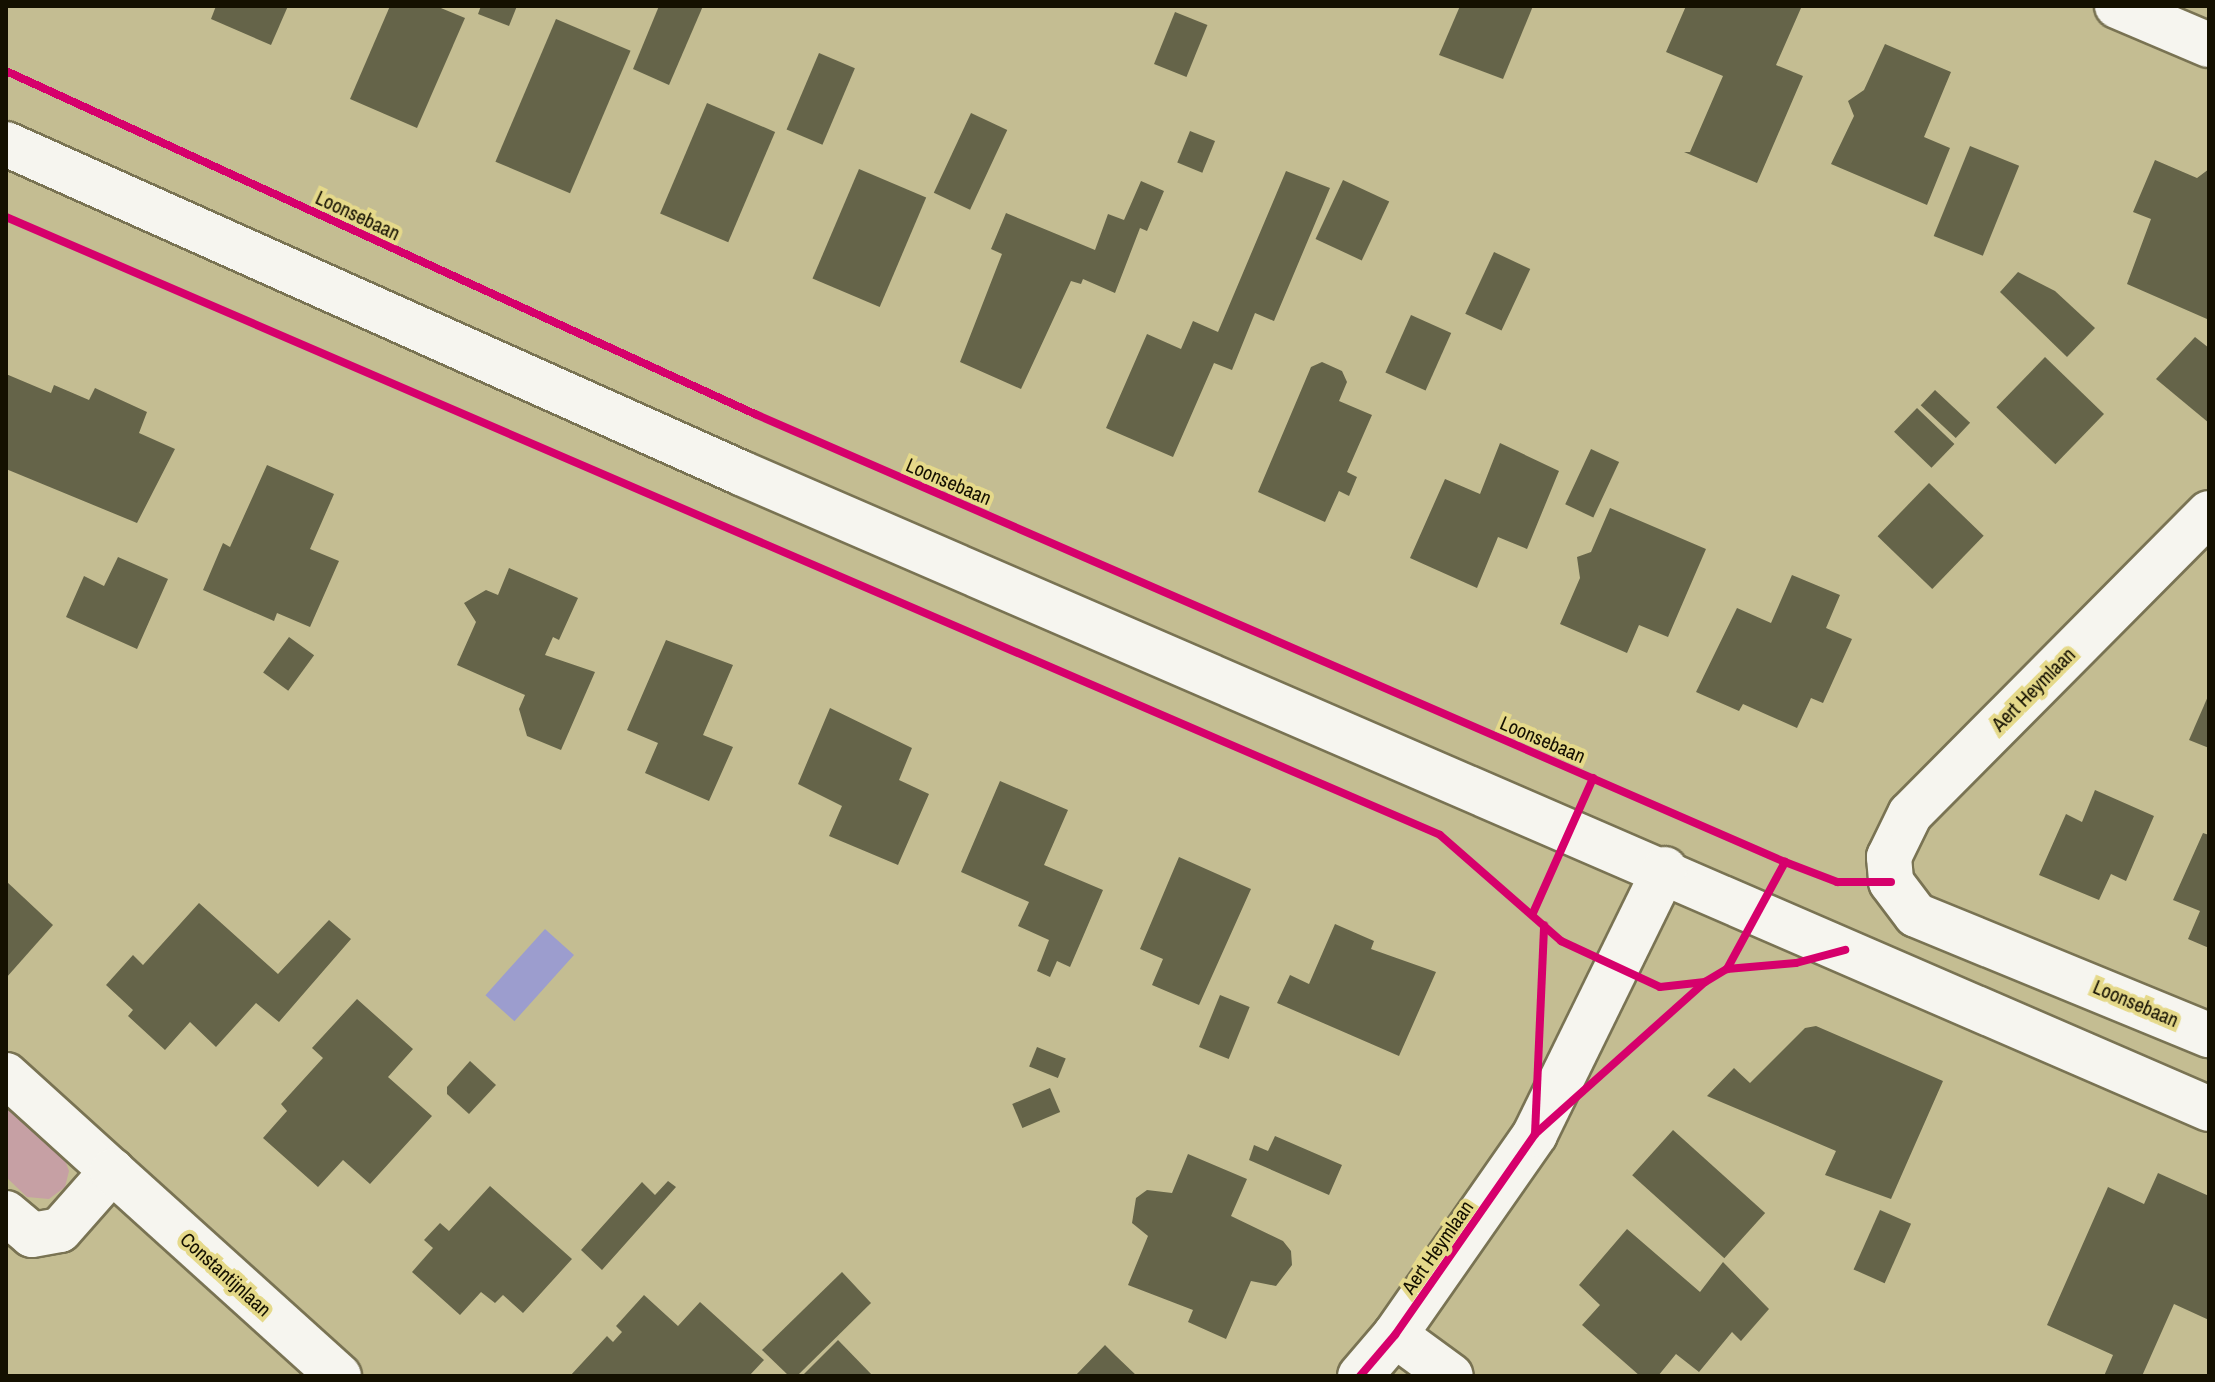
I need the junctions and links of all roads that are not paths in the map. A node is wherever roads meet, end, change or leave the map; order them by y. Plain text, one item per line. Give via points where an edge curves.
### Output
1 (2117, 6) edge
2 (2209, 45) edge
3 (6, 144) edge
4 (2209, 513) edge
5 (1665, 869) junction
6 (1891, 882) joint
7 (2209, 1035) edge
8 (6, 1075) edge
9 (2209, 1109) edge
10 (112, 1171) junction
11 (6, 1213) edge
12 (1395, 1335) junction
13 (339, 1376) edge
14 (1360, 1376) edge
15 (1451, 1376) edge

1 - 2 street
3 - 5 street via 741,473
4 - 6 street, Aert Heymlaan via 1910,814 1889,857
5 - 9 street
5 - 12 street, Aert Heymlaan via 1535,1134
6 - 7 street, Loonsebaan via 1916,915
8 - 10 street, Constantijnlaan
10 - 11 street via 60,1230 32,1235
10 - 13 street, Constantijnlaan
12 - 14 street, Aert Heymlaan
12 - 15 street

